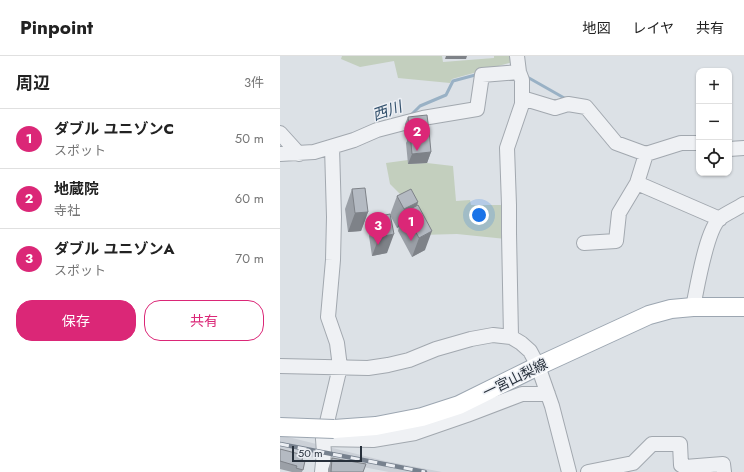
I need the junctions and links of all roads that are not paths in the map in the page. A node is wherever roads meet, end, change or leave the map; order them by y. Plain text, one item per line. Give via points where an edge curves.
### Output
1 (518, 56) edge
2 (519, 72) junction
3 (522, 98) junction
4 (280, 133) edge
5 (696, 143) edge
6 (332, 147) junction
7 (744, 148) edge
8 (732, 149) edge
9 (280, 154) edge
10 (299, 154) junction
11 (646, 154) junction
12 (637, 183) junction
13 (744, 204) edge
14 (720, 219) junction
15 (584, 243) dead end
16 (693, 307) junction
17 (744, 307) edge
18 (510, 337) junction
19 (280, 366) edge
20 (538, 366) junction
21 (340, 367) junction
22 (548, 394) junction
23 (280, 426) edge
24 (329, 434) junction
25 (322, 472) edge
26 (569, 472) edge
27 (588, 472) edge
28 (724, 472) edge

1 - 2 street
2 - 3 street via 522,80
2 - 6 street via 482,75 477,109 424,118 377,130
3 - 11 street via 555,108 568,104 586,107 616,143
3 - 18 street via 507,148 510,205
4 - 10 street
5 - 11 street via 681,143
6 - 10 street
6 - 21 street via 333,260 328,317 337,343
7 - 8 street
9 - 10 street
11 - 12 street
12 - 14 street
12 - 15 street via 619,214 616,241
13 - 14 street
14 - 16 street via 705,250
16 - 17 main road, 一宮山梨線
16 - 20 main road, 一宮山梨線 via 649,315
18 - 20 street via 530,351
18 - 21 street via 493,335 472,339 388,365 368,368
19 - 21 street
20 - 22 street
20 - 24 main road, 一宮山梨線 via 459,405 422,417
21 - 24 street
22 - 24 street via 522,394 415,433 373,440
22 - 26 street
23 - 24 main road, 一宮山梨線, bridge
24 - 25 street
27 - 28 street via 633,463 652,444 680,444 681,465 685,468 723,464

